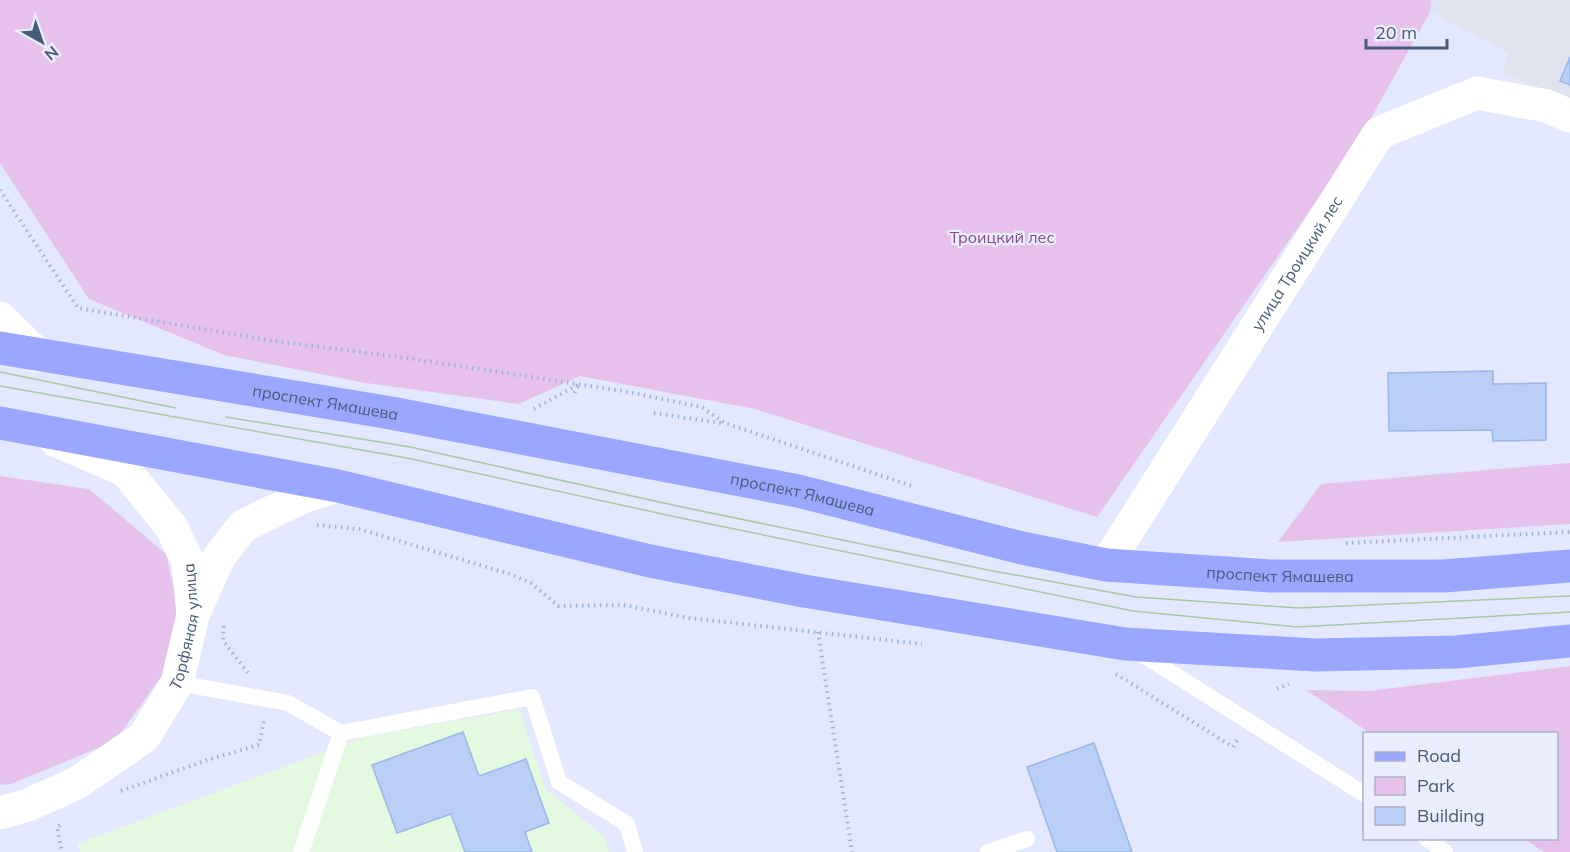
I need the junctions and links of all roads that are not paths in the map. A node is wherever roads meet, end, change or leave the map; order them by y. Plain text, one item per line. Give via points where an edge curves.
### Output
1 (1570, 116) edge
2 (0, 318) edge
3 (0, 348) edge
4 (39, 356) junction
5 (13, 425) edge
6 (338, 486) junction
7 (1106, 565) junction
8 (1570, 566) edge
9 (208, 618) junction
10 (1570, 641) edge
11 (1116, 656) junction
12 (177, 683) junction
13 (341, 733) junction
14 (1363, 793) edge
15 (0, 813) edge
16 (1028, 839) dead end
17 (1429, 840) edge
18 (301, 852) edge
19 (635, 852) edge
20 (988, 852) edge
21 (1445, 852) edge

1 - 7 street, улица Троицкий лес via 1547,106 1477,93 1379,133
2 - 4 street
3 - 4 main road, проспект Ямашева
4 - 7 main road, проспект Ямашева via 391,414 798,491 1022,548
5 - 6 main road
5 - 9 street, Торфяная улица via 126,471 172,528
6 - 9 street via 305,496 243,526 219,557
6 - 11 main road via 650,561
7 - 8 main road, проспект Ямашева via 1270,576 1444,576
9 - 12 street, Торфяная улица
10 - 11 main road via 1456,652
11 - 14 lane
12 - 13 lane via 288,703
12 - 15 street, Торфяная улица via 144,737 77,783
13 - 18 lane
13 - 19 lane via 532,697 559,782 627,824
16 - 20 lane
17 - 21 lane

